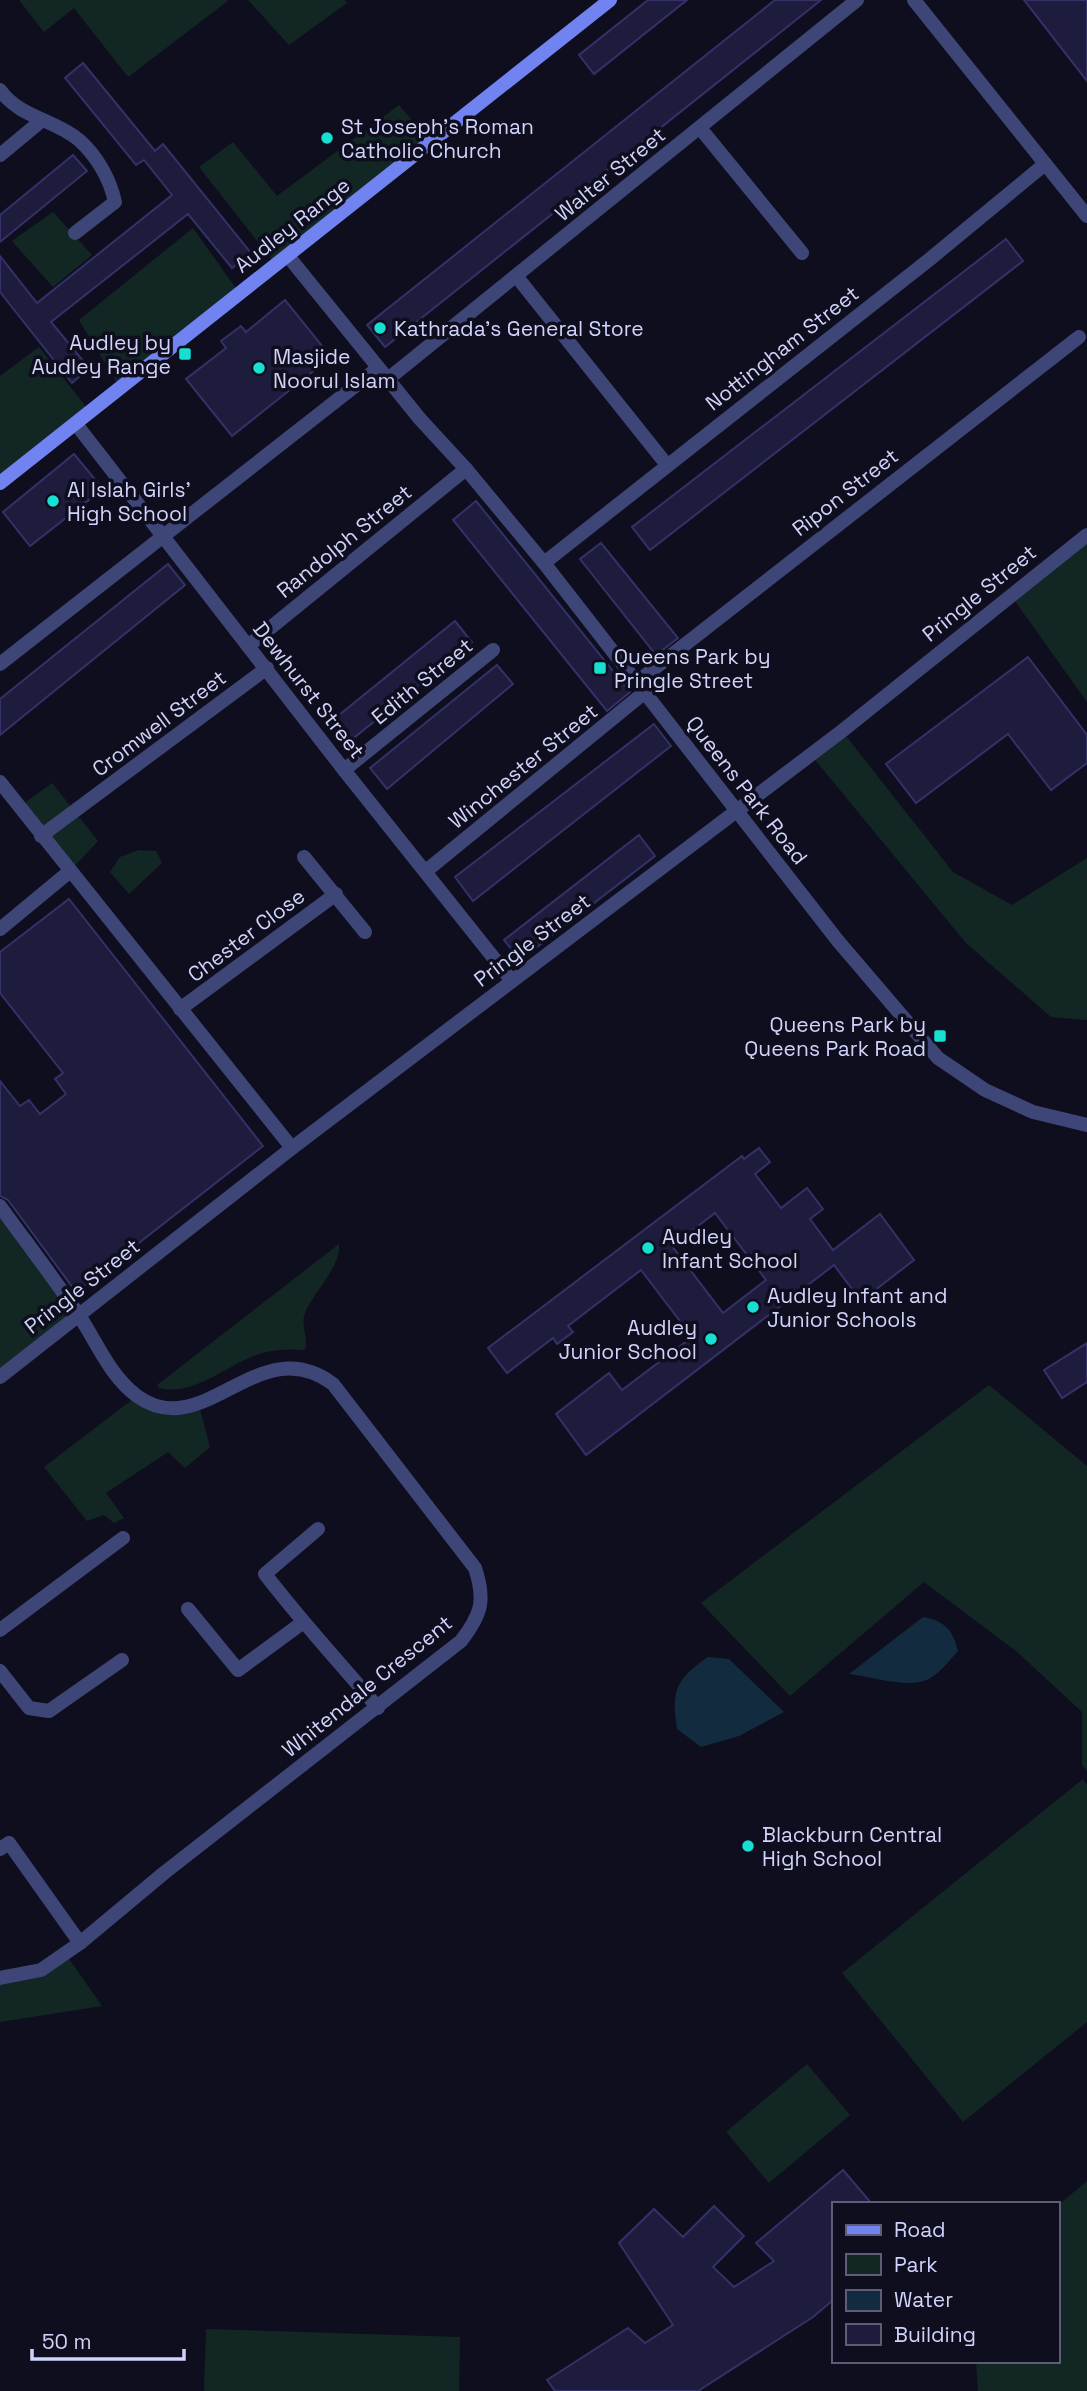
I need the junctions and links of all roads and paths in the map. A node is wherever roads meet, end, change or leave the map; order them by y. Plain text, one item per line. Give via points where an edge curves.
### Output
1 (610, 0) edge
2 (857, 0) edge
3 (914, 0) edge
4 (0, 90) edge
5 (41, 121) junction
6 (700, 128) junction
7 (0, 155) edge
8 (1045, 164) junction
9 (1087, 216) edge
10 (75, 233) dead end
11 (802, 253) dead end
12 (288, 256) junction
13 (517, 277) junction
14 (1079, 337) dead end
15 (383, 374) junction
16 (76, 424) junction
17 (667, 465) junction
18 (466, 469) junction
19 (0, 483) edge
20 (1087, 535) edge
21 (164, 537) junction
22 (544, 563) junction
23 (248, 646) junction
24 (493, 650) dead end
25 (0, 664) edge
26 (267, 668) junction
27 (641, 687) junction
28 (344, 770) junction
29 (0, 782) edge
30 (737, 811) junction
31 (41, 836) junction
32 (304, 857) dead end
33 (426, 871) junction
34 (69, 872) junction
35 (336, 894) junction
36 (0, 929) edge
37 (365, 932) dead end
38 (512, 981) junction
39 (180, 1009) junction
40 (1087, 1125) edge
41 (292, 1148) junction
42 (0, 1206) edge
43 (79, 1315) junction
44 (0, 1377) edge
45 (318, 1529) dead end
46 (123, 1538) dead end
47 (188, 1609) dead end
48 (302, 1623) junction
49 (0, 1630) edge
50 (122, 1660) dead end
51 (0, 1671) edge
52 (378, 1708) junction
53 (0, 1849) edge
54 (80, 1943) junction
55 (0, 1978) edge

1 - 12 street, Audley Range
2 - 6 street, Walter Street
3 - 8 street
4 - 5 street via 11,105
5 - 7 street
5 - 10 street via 79,140 110,179 115,202
6 - 11 street
6 - 13 street, Walter Street
8 - 9 street
8 - 17 street, Nottingham Street
12 - 15 street, Queens Park Road
12 - 16 street, Audley Range
13 - 15 street, Walter Street
13 - 17 street
14 - 27 street, Ripon Street
15 - 18 street, Queens Park Road
15 - 21 street, Walter Street via 258,462
16 - 19 street, Audley Range
16 - 21 street, Dewhurst Street
17 - 22 street, Nottingham Street
18 - 22 street, Queens Park Road
18 - 23 street, Randolph Street
20 - 30 street, Pringle Street
21 - 23 street, Dewhurst Street
21 - 25 street, Walter Street
22 - 27 street, Queens Park Road
23 - 26 street, Dewhurst Street
24 - 28 street, Edith Street
26 - 28 street, Dewhurst Street
26 - 31 street, Cromwell Street
27 - 30 street, Queens Park Road
27 - 33 street, Winchester Street
28 - 33 street, Dewhurst Street
29 - 31 street, Chester Close
30 - 38 street, Pringle Street
30 - 40 street, Queens Park Road via 838,941 938,1058 985,1090 1033,1112
31 - 34 street, Chester Close
32 - 35 street, Chester Close
33 - 38 street, Dewhurst Street
34 - 36 street
34 - 39 street, Chester Close
35 - 37 street, Chester Close
35 - 39 street, Chester Close
38 - 41 street, Pringle Street
39 - 41 street, Chester Close
41 - 43 street, Pringle Street
42 - 43 street
43 - 44 street, Pringle Street
43 - 52 street, Whitendale Crescent via 115,1375 137,1396 158,1406 176,1410 276,1367 318,1372 333,1384 448,1531 475,1568 479,1618 461,1641
45 - 48 street via 265,1574
46 - 49 street
47 - 48 street via 238,1671
48 - 52 street via 316,1633
50 - 51 street via 49,1711 29,1708
52 - 54 street, Whitendale Crescent
53 - 54 street via 9,1843
54 - 55 street, Whitendale Crescent via 41,1970

